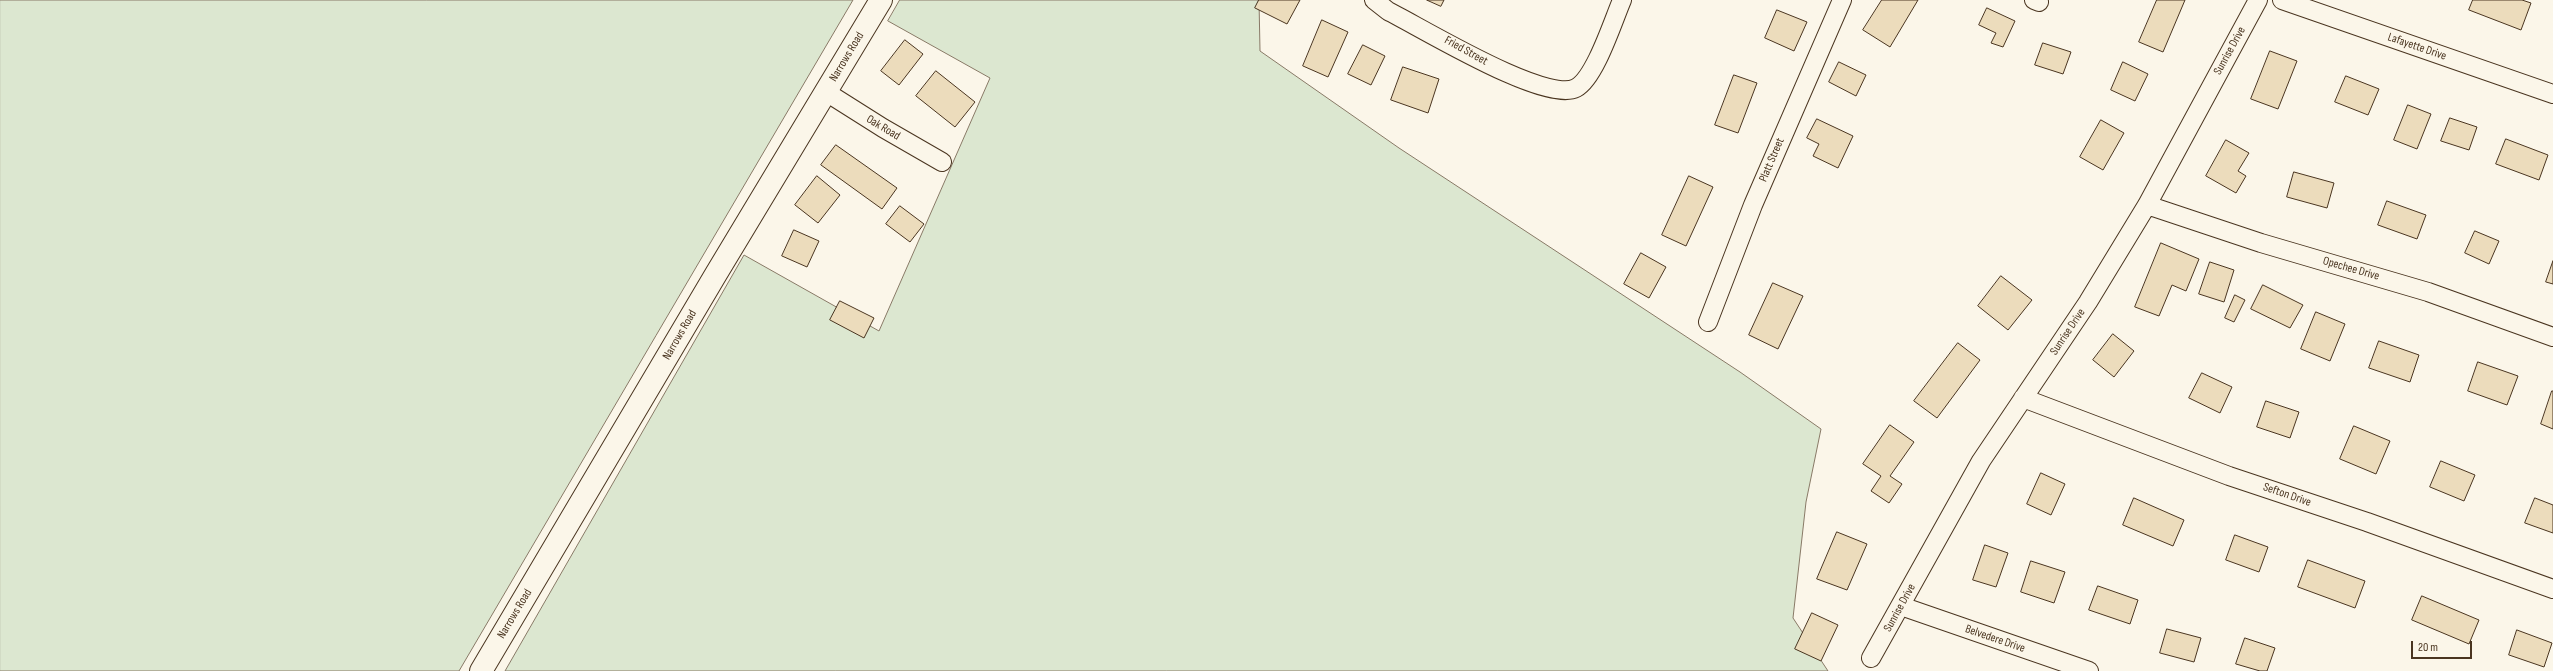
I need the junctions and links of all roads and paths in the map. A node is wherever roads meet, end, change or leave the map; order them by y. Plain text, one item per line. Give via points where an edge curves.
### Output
1 (881, 0) edge
2 (1374, 0) edge
3 (1622, 0) edge
4 (1842, 0) edge
5 (2258, 0) edge
6 (2282, 0) edge
7 (826, 92) junction
8 (2553, 94) edge
9 (942, 162) dead end
10 (2147, 205) junction
11 (1708, 322) dead end
12 (2553, 337) edge
13 (2023, 398) junction
14 (2553, 589) edge
15 (1901, 606) junction
16 (1871, 658) dead end
17 (481, 671) edge
18 (2089, 671) edge

1 - 7 street, Narrows Road
2 - 3 street, Fried Street via 1388,11 1515,78 1540,87 1562,89 1576,88 1594,68
4 - 11 street, Platt Street via 1753,205
5 - 10 street, Sunrise Drive
6 - 8 street, Lafayette Drive
7 - 9 street, Oak Road
7 - 17 street, Narrows Road
10 - 12 street, Opechee Drive via 2261,243 2428,292
10 - 13 street, Sunrise Drive via 2088,302
13 - 14 street, Sefton Drive via 2229,476 2367,522
13 - 15 street, Sunrise Drive via 1970,479
15 - 16 street, Sunrise Drive
15 - 18 street, Belvedere Drive

